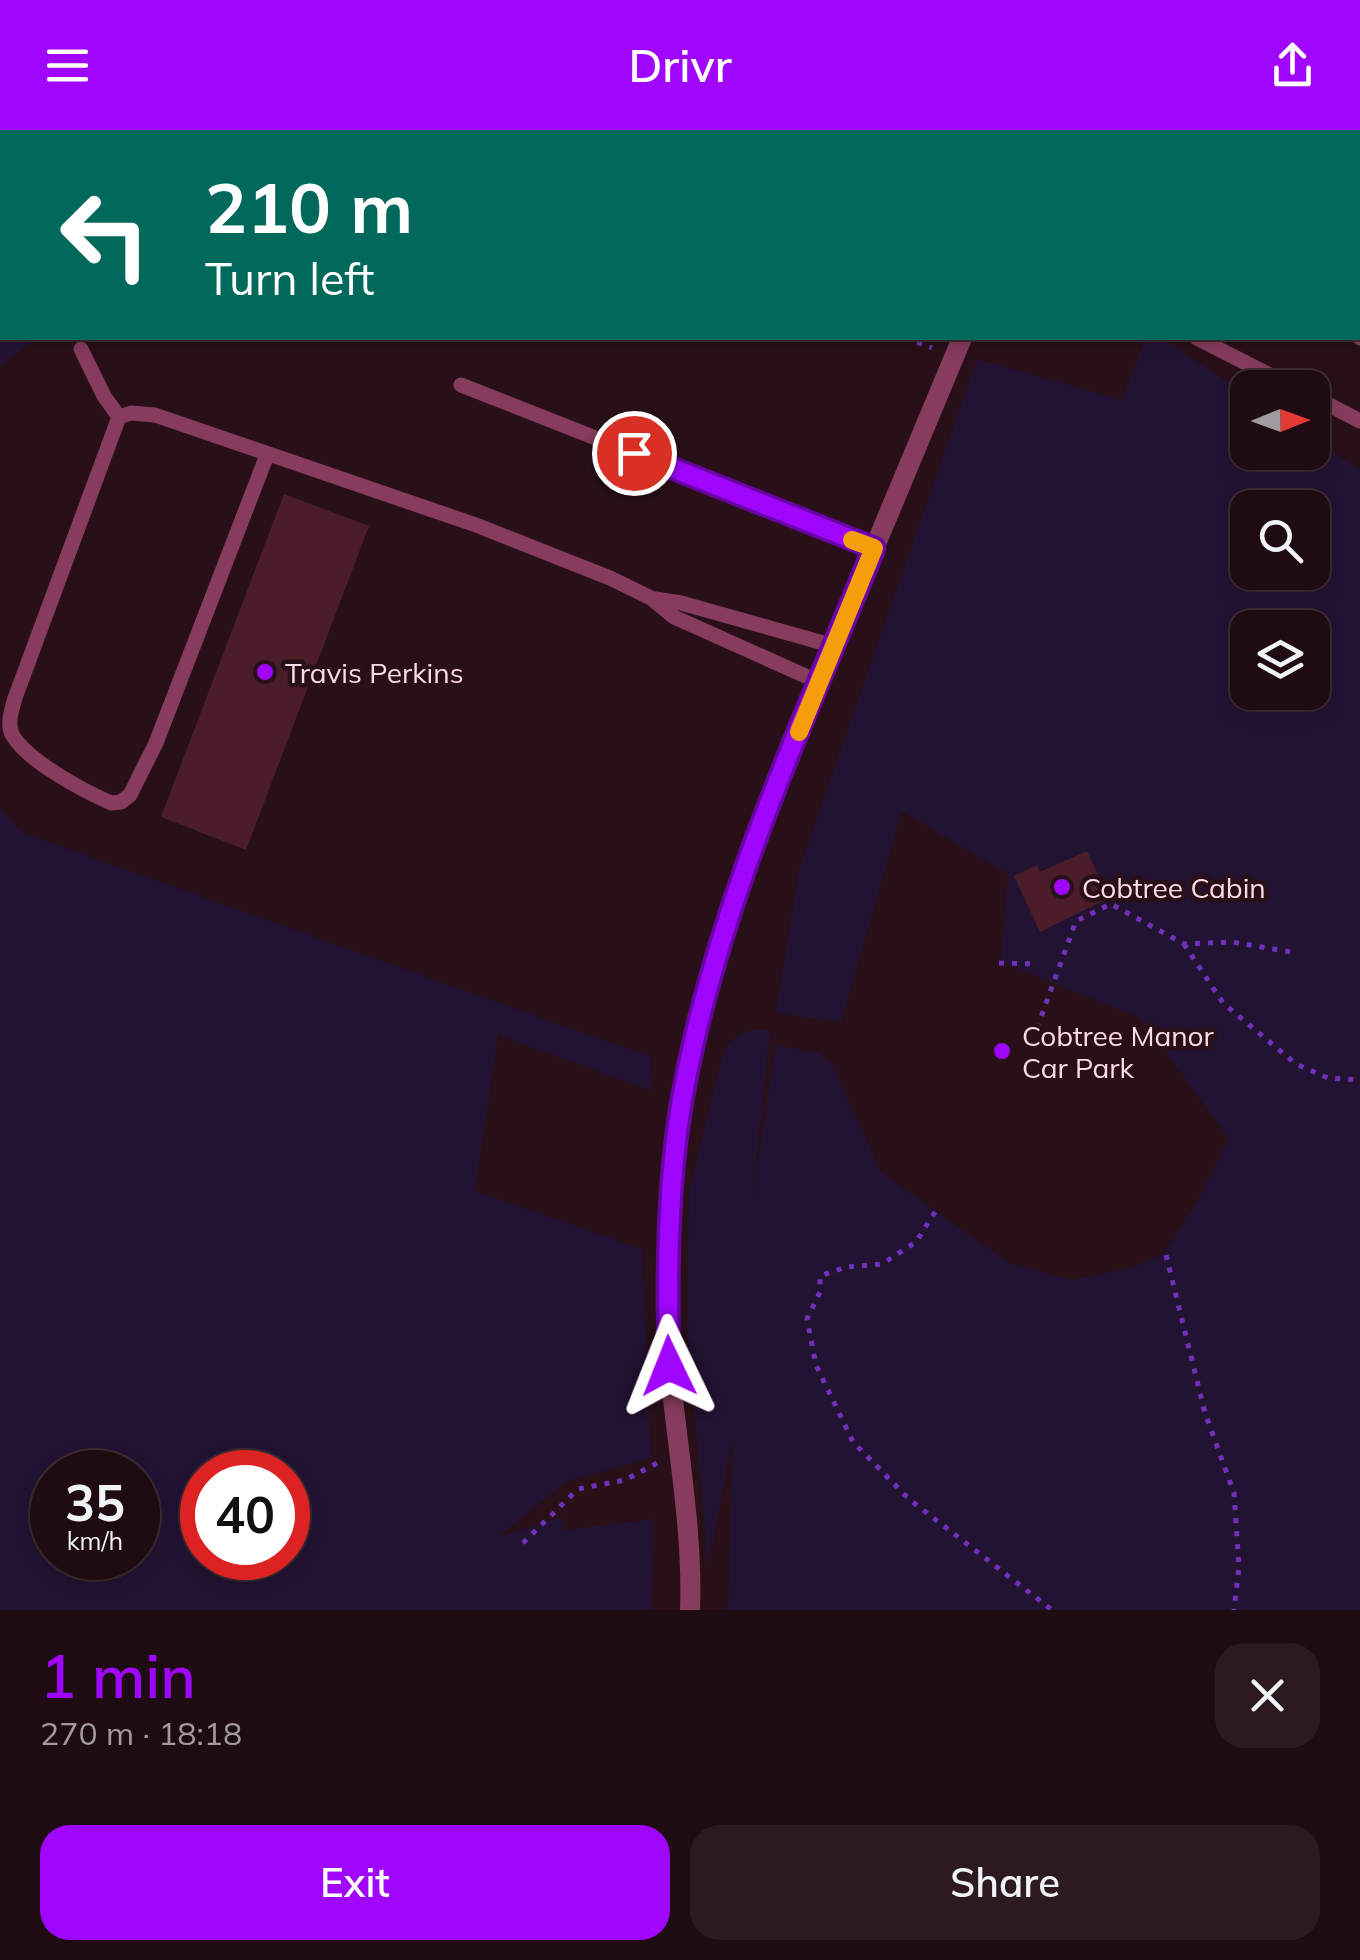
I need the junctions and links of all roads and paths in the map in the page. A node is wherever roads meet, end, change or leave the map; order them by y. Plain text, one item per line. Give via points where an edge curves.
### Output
1 (961, 340) edge
2 (1202, 340) edge
3 (80, 349) dead end
4 (1261, 370) edge
5 (461, 384) dead end
6 (1330, 405) edge
7 (119, 417) junction
8 (1360, 421) edge
9 (267, 455) junction
10 (874, 548) junction
11 (651, 598) junction
12 (834, 646) junction
13 (820, 682) junction
14 (1184, 944) junction
15 (1292, 952) dead end
16 (999, 962) dead end
17 (1035, 964) dead end
18 (1037, 1028) dead end
19 (1360, 1080) edge
20 (936, 1212) dead end
21 (1166, 1255) dead end
22 (680, 1452) junction
23 (523, 1543) dead end
24 (690, 1610) edge
25 (1052, 1610) edge
26 (1234, 1610) edge

1 - 10 street
2 - 4 lane
3 - 7 lane
5 - 10 lane
6 - 8 lane
7 - 9 lane via 155,415
7 - 9 lane via 10,726 46,767 111,803 130,796 156,743
9 - 11 lane via 476,525
10 - 12 street
11 - 12 lane
11 - 13 lane via 674,618
12 - 13 street
13 - 22 street via 725,930 682,1100 668,1310
14 - 15 path via 1232,942
14 - 18 path via 1111,904 1076,922
14 - 19 path via 1222,1003 1296,1064 1328,1078
16 - 17 path
20 - 25 path via 916,1242 882,1264 820,1276 807,1319 816,1365 853,1442 909,1499
21 - 26 path via 1205,1413 1234,1493
22 - 23 path via 625,1480 578,1489
22 - 24 street

